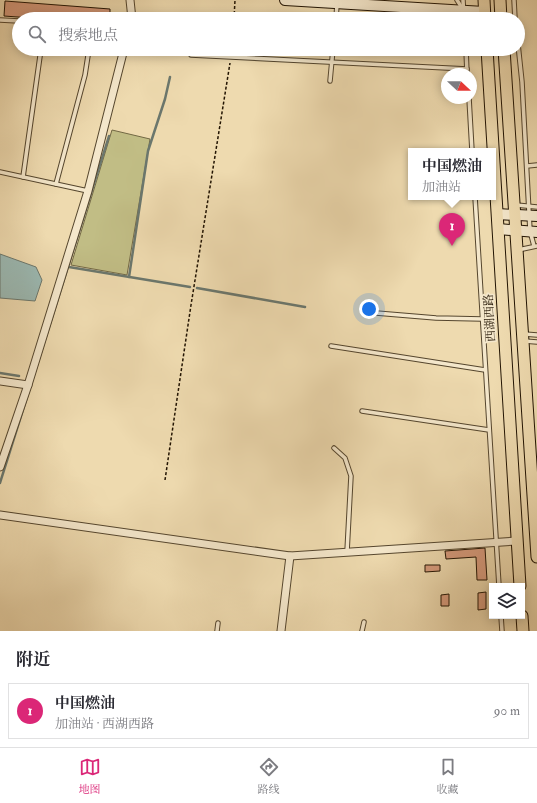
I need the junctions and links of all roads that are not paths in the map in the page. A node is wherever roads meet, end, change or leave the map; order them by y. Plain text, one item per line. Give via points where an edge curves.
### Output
1 (130, 0) edge
2 (285, 0) edge
3 (457, 0) edge
4 (463, 0) edge
5 (484, 0) edge
6 (500, 0) edge
7 (514, 0) edge
8 (337, 3) junction
9 (131, 12) edge
10 (336, 12) edge
11 (432, 12) edge
12 (463, 12) edge
13 (464, 12) edge
14 (484, 12) edge
15 (501, 12) edge
16 (515, 12) edge
17 (0, 20) edge
18 (12, 21) edge
19 (40, 56) edge
20 (88, 56) edge
21 (122, 56) edge
22 (191, 56) dead end
23 (332, 56) edge
24 (466, 56) edge
25 (487, 56) edge
26 (504, 56) edge
27 (519, 56) edge
28 (332, 62) junction
29 (448, 68) edge
30 (467, 68) edge
31 (330, 81) dead end
32 (469, 104) edge
33 (472, 148) edge
34 (493, 148) edge
35 (527, 166) junction
36 (537, 166) edge
37 (0, 172) edge
38 (23, 177) junction
39 (56, 184) junction
40 (88, 191) junction
41 (496, 198) edge
42 (475, 200) edge
43 (537, 206) edge
44 (515, 210) junction
45 (532, 213) edge
46 (497, 214) junction
47 (498, 229) junction
48 (516, 230) junction
49 (534, 231) edge
50 (535, 246) edge
51 (517, 251) junction
52 (376, 313) dead end
53 (482, 319) junction
54 (537, 334) edge
55 (523, 337) junction
56 (537, 342) edge
57 (331, 346) dead end
58 (485, 370) junction
59 (0, 381) edge
60 (28, 385) junction
61 (362, 411) dead end
62 (489, 430) junction
63 (334, 448) dead end
64 (0, 467) edge
65 (0, 515) edge
66 (516, 541) junction
67 (496, 542) junction
68 (347, 552) junction
69 (290, 556) junction
70 (537, 557) edge
71 (499, 583) edge
72 (520, 583) edge
73 (501, 619) edge
74 (522, 619) edge
75 (364, 622) dead end
76 (218, 623) dead end
77 (217, 631) edge
78 (281, 631) edge
79 (362, 631) edge
80 (502, 631) edge
81 (523, 631) edge

1 - 9 street
2 - 8 street
3 - 12 lane
4 - 13 lane
5 - 14 main road
6 - 15 main road
7 - 16 lane
8 - 10 lane
8 - 11 street
17 - 18 lane
19 - 38 lane
20 - 39 lane via 86,75
21 - 40 street
22 - 28 lane
23 - 28 lane
24 - 30 lane
25 - 34 main road, 西湖西路
26 - 44 main road
27 - 35 lane
28 - 29 lane
28 - 31 lane
32 - 33 lane
35 - 36 lane
35 - 45 lane
37 - 38 lane
38 - 39 lane
39 - 40 lane
40 - 60 street
41 - 46 main road, 西湖西路
42 - 53 lane
43 - 45 lane
44 - 45 street
44 - 46 street
44 - 48 main road
45 - 49 lane
46 - 47 main road, 西湖西路
47 - 48 street
47 - 66 main road, 西湖西路
48 - 49 street
48 - 51 main road
49 - 50 lane
50 - 51 lane
51 - 55 main road
52 - 53 lane
53 - 58 lane
54 - 55 lane
55 - 56 lane
55 - 70 main road
57 - 58 lane
58 - 62 lane
59 - 60 street
60 - 64 street
61 - 62 lane
62 - 67 lane
63 - 68 lane via 345,458 351,476
65 - 69 street
66 - 67 street
66 - 72 main road, 西湖西路
67 - 68 street
67 - 71 lane
68 - 69 street
69 - 78 street
73 - 80 lane
74 - 81 main road
75 - 79 lane
76 - 77 lane

